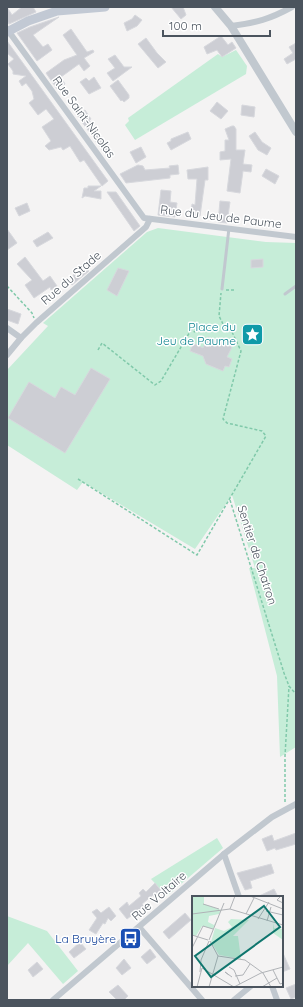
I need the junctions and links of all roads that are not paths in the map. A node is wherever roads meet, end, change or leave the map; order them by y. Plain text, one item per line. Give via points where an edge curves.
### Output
1 (105, 7) edge
2 (215, 7) edge
3 (292, 7) edge
4 (231, 26) junction
5 (7, 31) edge
6 (296, 132) edge
7 (147, 218) junction
8 (229, 228) junction
9 (296, 237) edge
10 (296, 286) edge
11 (222, 289) road end
12 (285, 294) dead end
13 (7, 328) edge
14 (21, 338) junction
15 (7, 355) edge
16 (296, 804) edge
17 (224, 854) junction
18 (239, 896) edge
19 (139, 927) junction
20 (250, 987) edge
21 (272, 987) edge
22 (53, 1000) edge
23 (202, 1000) edge
24 (234, 1000) edge
25 (277, 1000) edge

1 - 5 main road via 57,11
2 - 4 street
3 - 4 street via 255,23
4 - 6 street
5 - 7 street, Rue Saint-Nicolas
7 - 8 street, Rue du Jeu de Paume
7 - 14 street, Rue du Stade via 146,227
8 - 9 street, Rue du Jeu de Paume
8 - 11 lane
10 - 12 lane
13 - 14 street
14 - 15 street, Rue du Stade
16 - 17 street, Rue Voltaire
17 - 18 street
17 - 19 street, Rue Voltaire
19 - 22 street, Rue Voltaire
19 - 23 street
20 - 24 street
21 - 25 street

